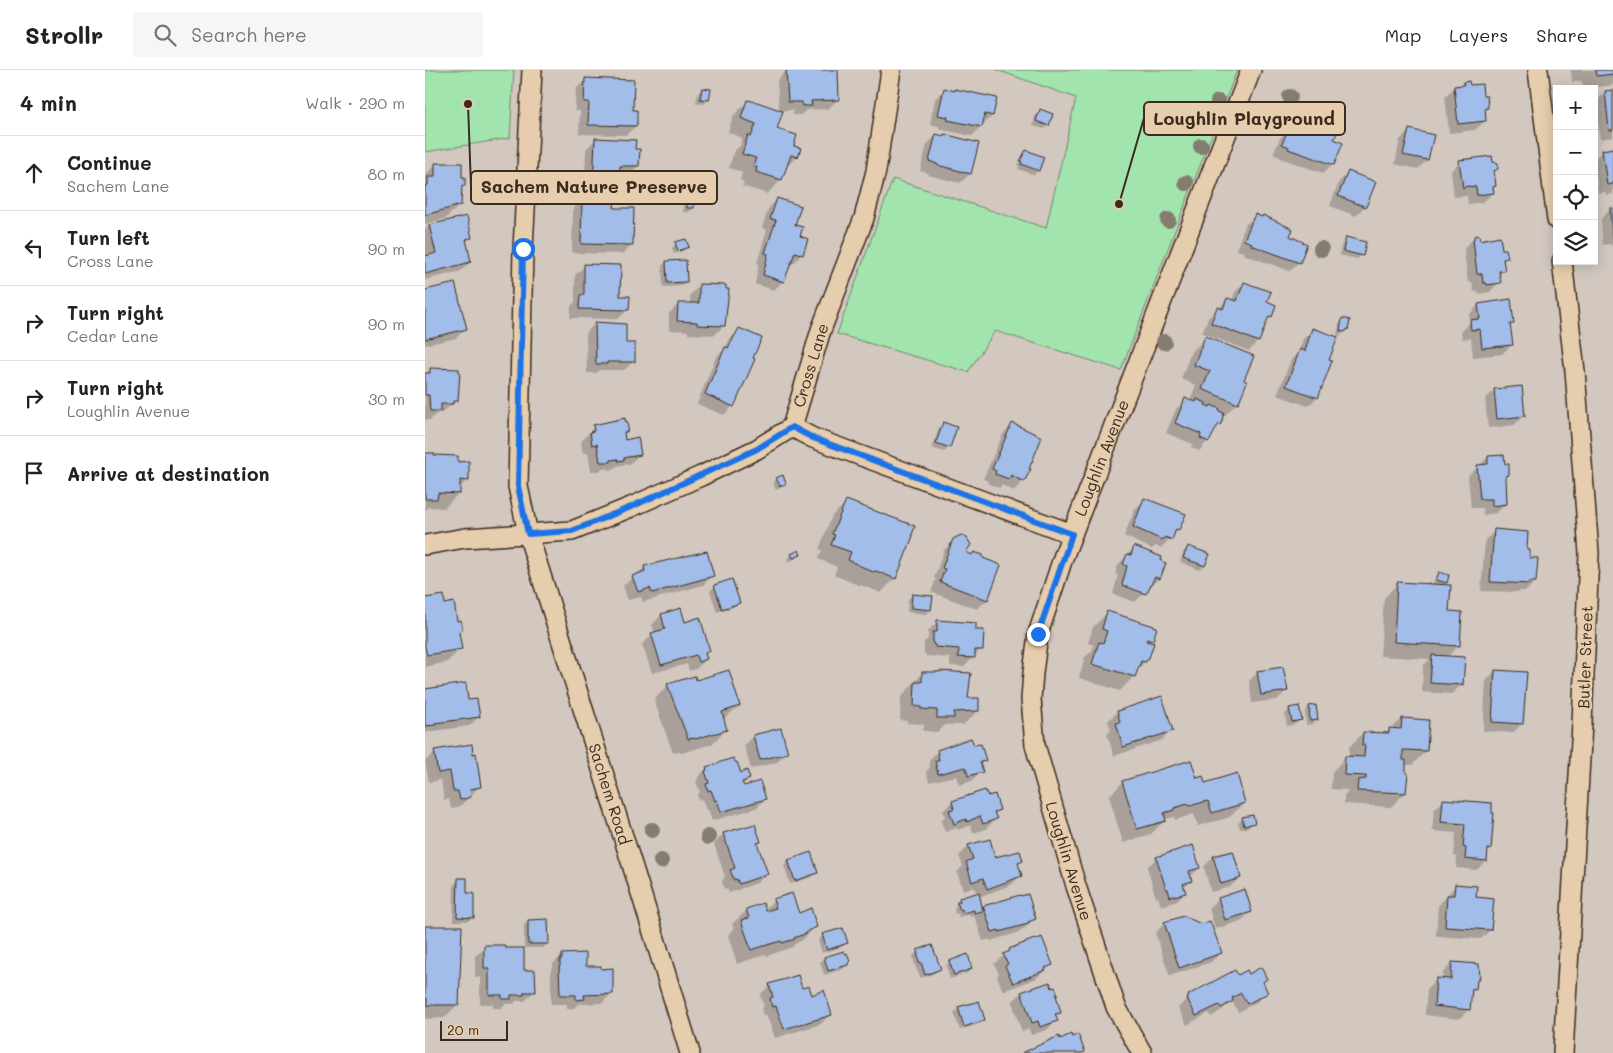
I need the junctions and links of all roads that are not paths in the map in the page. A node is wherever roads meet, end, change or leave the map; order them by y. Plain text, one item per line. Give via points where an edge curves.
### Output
1 (532, 70) edge
2 (891, 70) edge
3 (1251, 70) edge
4 (1538, 70) edge
5 (1553, 188) edge
6 (1562, 265) edge
7 (792, 427) junction
8 (528, 534) junction
9 (1072, 534) junction
10 (425, 545) edge
11 (690, 1053) edge
12 (1142, 1053) edge
13 (1563, 1053) edge

1 - 8 street, Sachem Road via 523,249 518,486
2 - 7 street, Cross Lane via 877,162 864,218 821,330
3 - 9 street, Loughlin Avenue
4 - 5 street
6 - 13 street, Butler Street via 1575,371 1589,553
7 - 8 street, Cross Lane via 757,449 572,531
7 - 9 street via 813,438
8 - 10 street, Cross Lane via 465,538
8 - 11 street, Sachem Road
9 - 12 street, Loughlin Avenue via 1038,634 1031,699 1035,746 1116,1007

